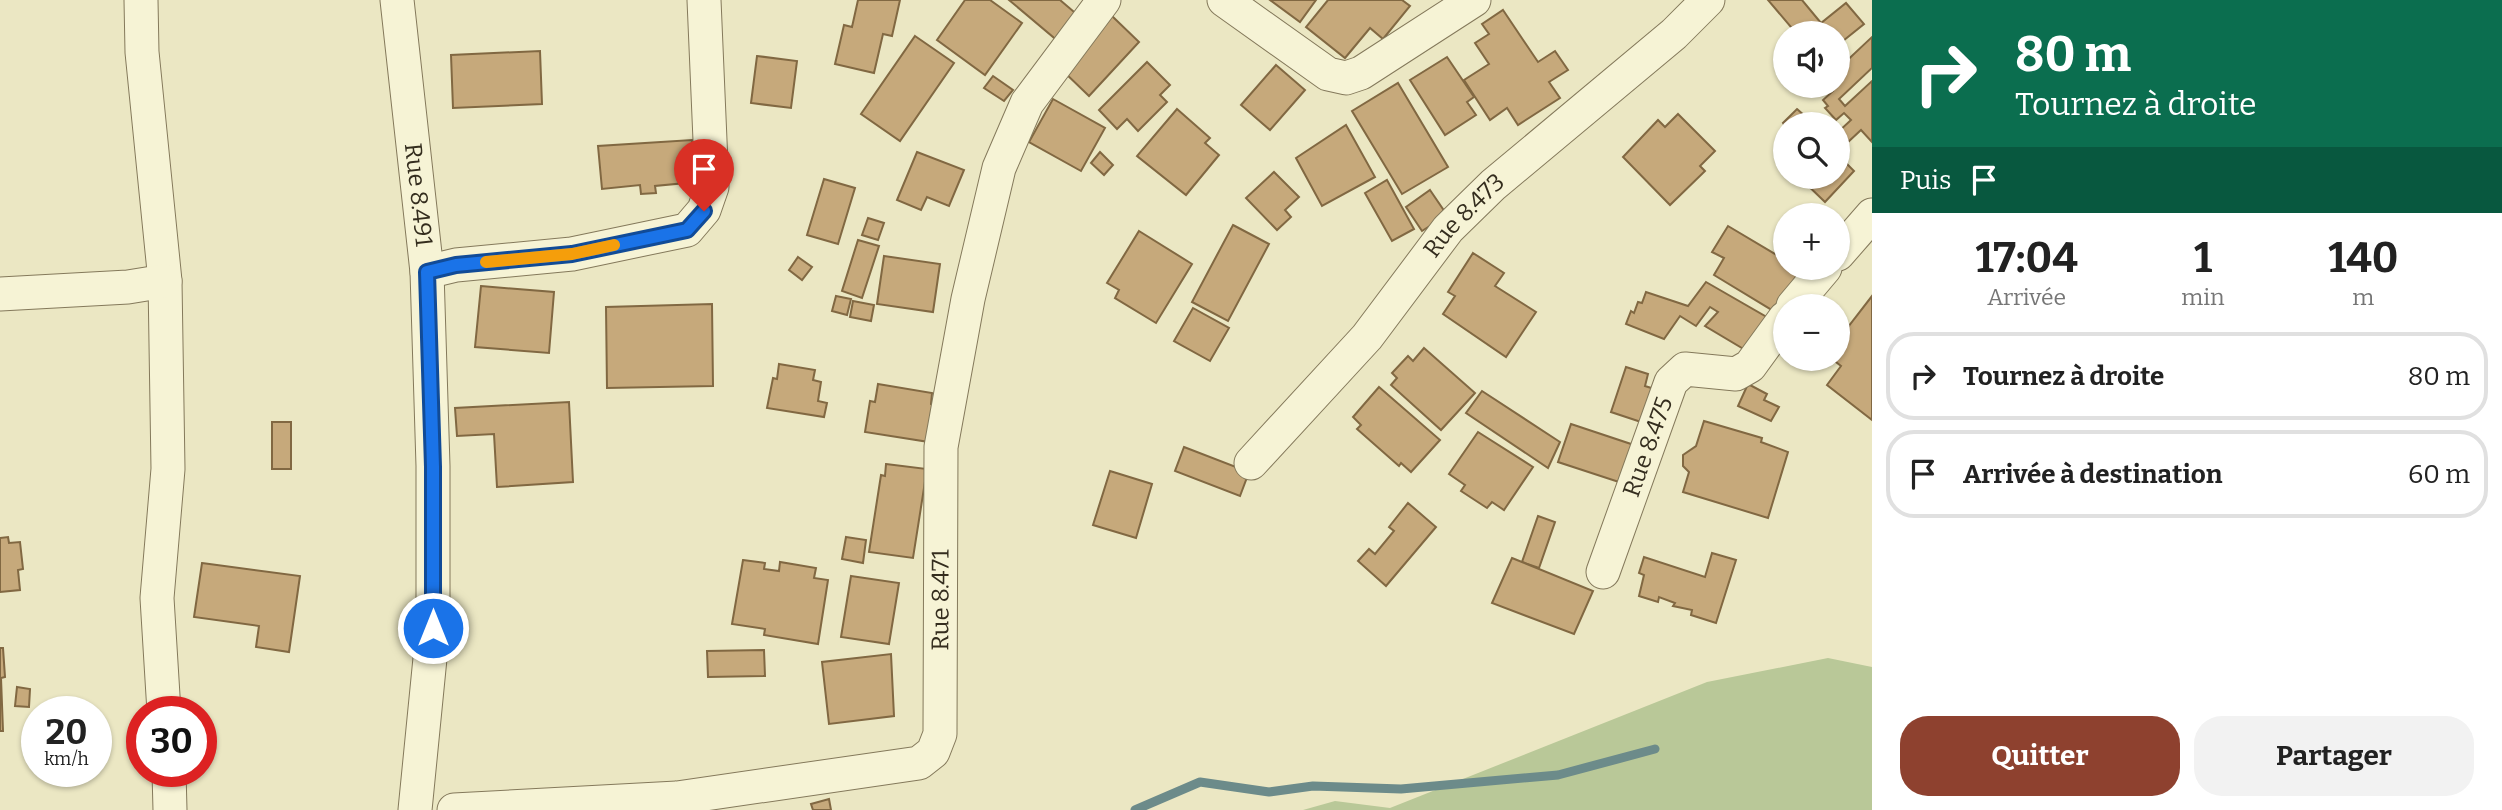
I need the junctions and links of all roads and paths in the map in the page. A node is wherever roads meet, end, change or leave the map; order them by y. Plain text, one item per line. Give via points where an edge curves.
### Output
1 (141, 0) edge
2 (397, 0) edge
3 (704, 0) edge
4 (1104, 0) edge
5 (1224, 0) edge
6 (1474, 0) edge
7 (1708, 0) edge
8 (1872, 215) edge
9 (1850, 240) edge
10 (427, 272) junction
11 (1815, 280) edge
12 (165, 281) junction
13 (0, 294) edge
14 (1803, 294) edge
15 (1773, 334) edge
16 (1251, 463) dead end
17 (1603, 572) dead end
18 (163, 696) edge
19 (169, 787) edge
20 (170, 810) edge
21 (415, 810) edge
22 (454, 810) edge

1 - 12 street
2 - 10 street, Rue 8.491
3 - 10 street via 712,187 704,211 687,230 572,254
4 - 22 street, Rue 8.471 via 1027,103 999,168 968,299 941,447 940,734 933,752 919,763 677,798
5 - 6 street via 1328,74 1346,78 1361,73
7 - 16 street, Rue 8.473 via 1448,229 1367,337
8 - 9 street
10 - 21 street, Rue 8.491 via 433,628
11 - 14 street
12 - 13 street
12 - 18 street via 168,469 157,598
15 - 17 street, Rue 8.475 via 1750,366 1736,374 1685,369 1671,382
19 - 20 street

